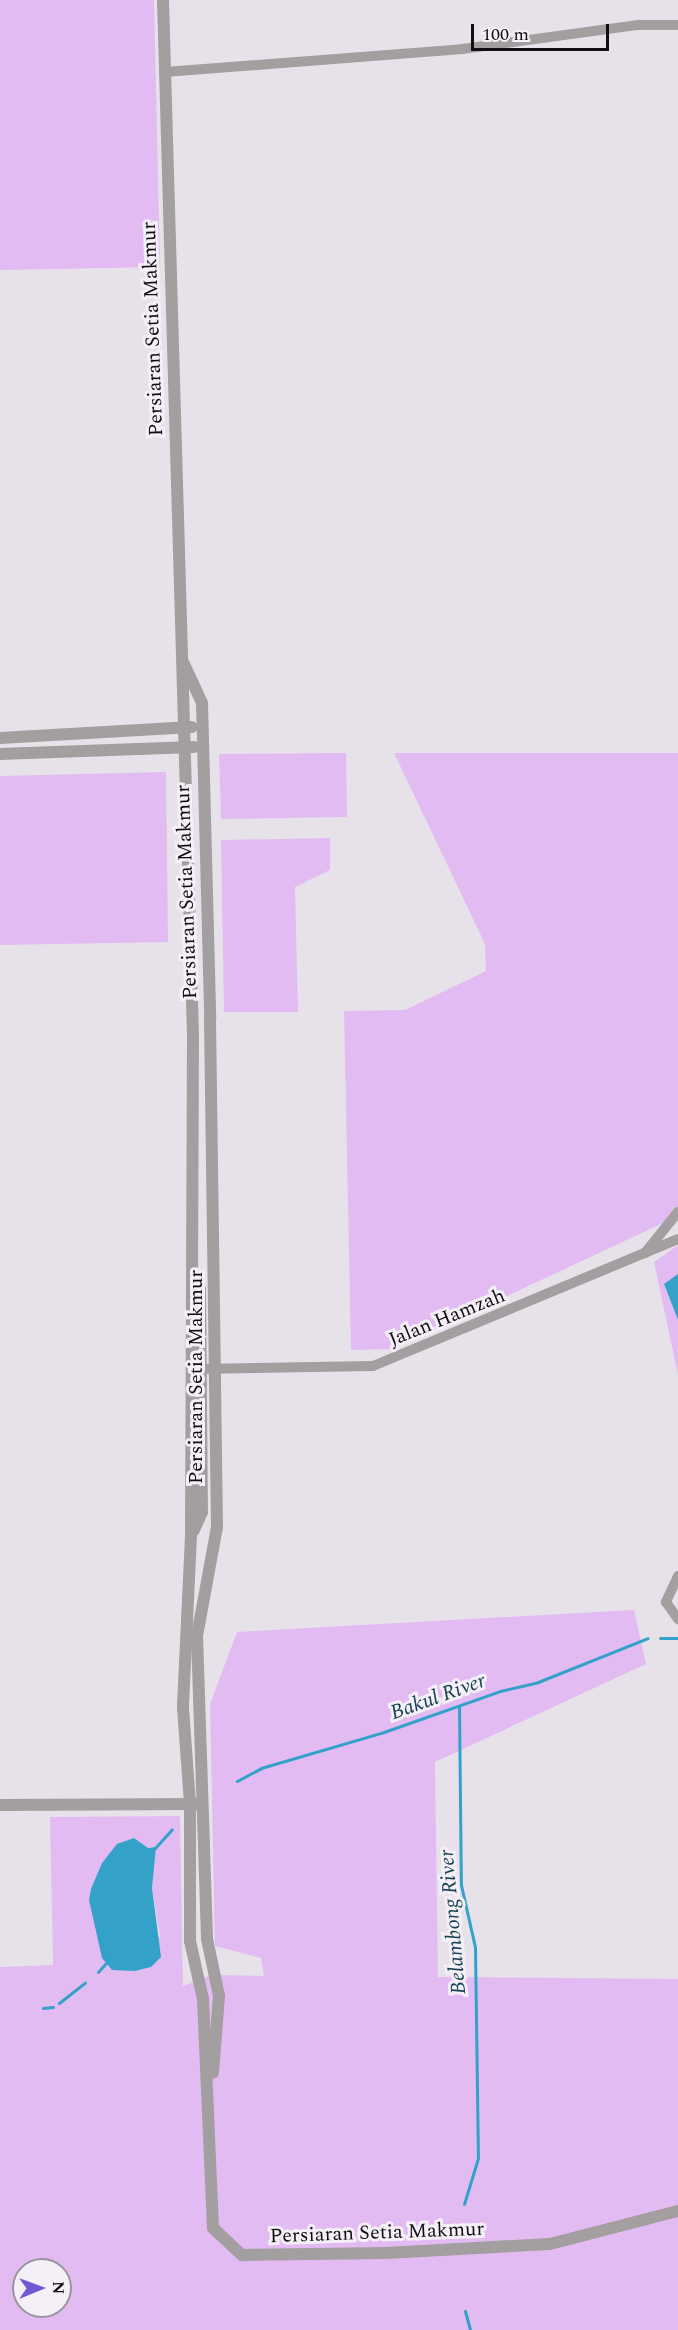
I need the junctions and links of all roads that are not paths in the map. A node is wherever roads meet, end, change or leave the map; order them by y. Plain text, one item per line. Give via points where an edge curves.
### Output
1 (163, 0) edge
2 (678, 25) edge
3 (165, 72) junction
4 (181, 656) junction
5 (202, 726) junction
6 (185, 727) junction
7 (0, 738) edge
8 (186, 747) junction
9 (202, 747) junction
10 (0, 754) edge
11 (678, 1212) edge
12 (678, 1239) edge
13 (645, 1253) junction
14 (190, 1267) junction
15 (201, 1369) junction
16 (217, 1369) junction
17 (191, 1536) junction
18 (678, 1576) edge
19 (678, 1619) edge
20 (196, 1804) junction
21 (0, 1805) edge
22 (210, 2098) junction
23 (678, 2211) edge

1 - 3 street, Persiaran Setia Makmur
2 - 3 street via 638,25 462,49
3 - 4 street, Persiaran Setia Makmur
4 - 5 street, Persiaran Setia Makmur via 202,703
4 - 6 street, Persiaran Setia Makmur
5 - 6 street
5 - 9 street, Persiaran Setia Makmur
6 - 7 street
6 - 8 street, Persiaran Setia Makmur
8 - 9 street
8 - 10 street
8 - 14 street, Persiaran Setia Makmur via 194,1035
9 - 16 street, Persiaran Setia Makmur
11 - 13 street
12 - 13 street, Jalan Hamzah
13 - 16 street, Jalan Hamzah via 373,1366
14 - 15 street via 200,1290
14 - 17 street, Persiaran Setia Makmur
15 - 16 street, Jalan Hamzah
15 - 17 street via 202,1512
16 - 20 street, Persiaran Setia Makmur via 217,1527 197,1636
17 - 20 street, Persiaran Setia Makmur via 183,1708
18 - 19 street via 666,1602
20 - 21 street
20 - 22 street, Persiaran Setia Makmur via 190,1941 203,1999
20 - 22 street, Persiaran Setia Makmur via 207,1939 219,1996
22 - 23 street, Persiaran Setia Makmur via 213,2228 242,2254 523,2247 588,2237

